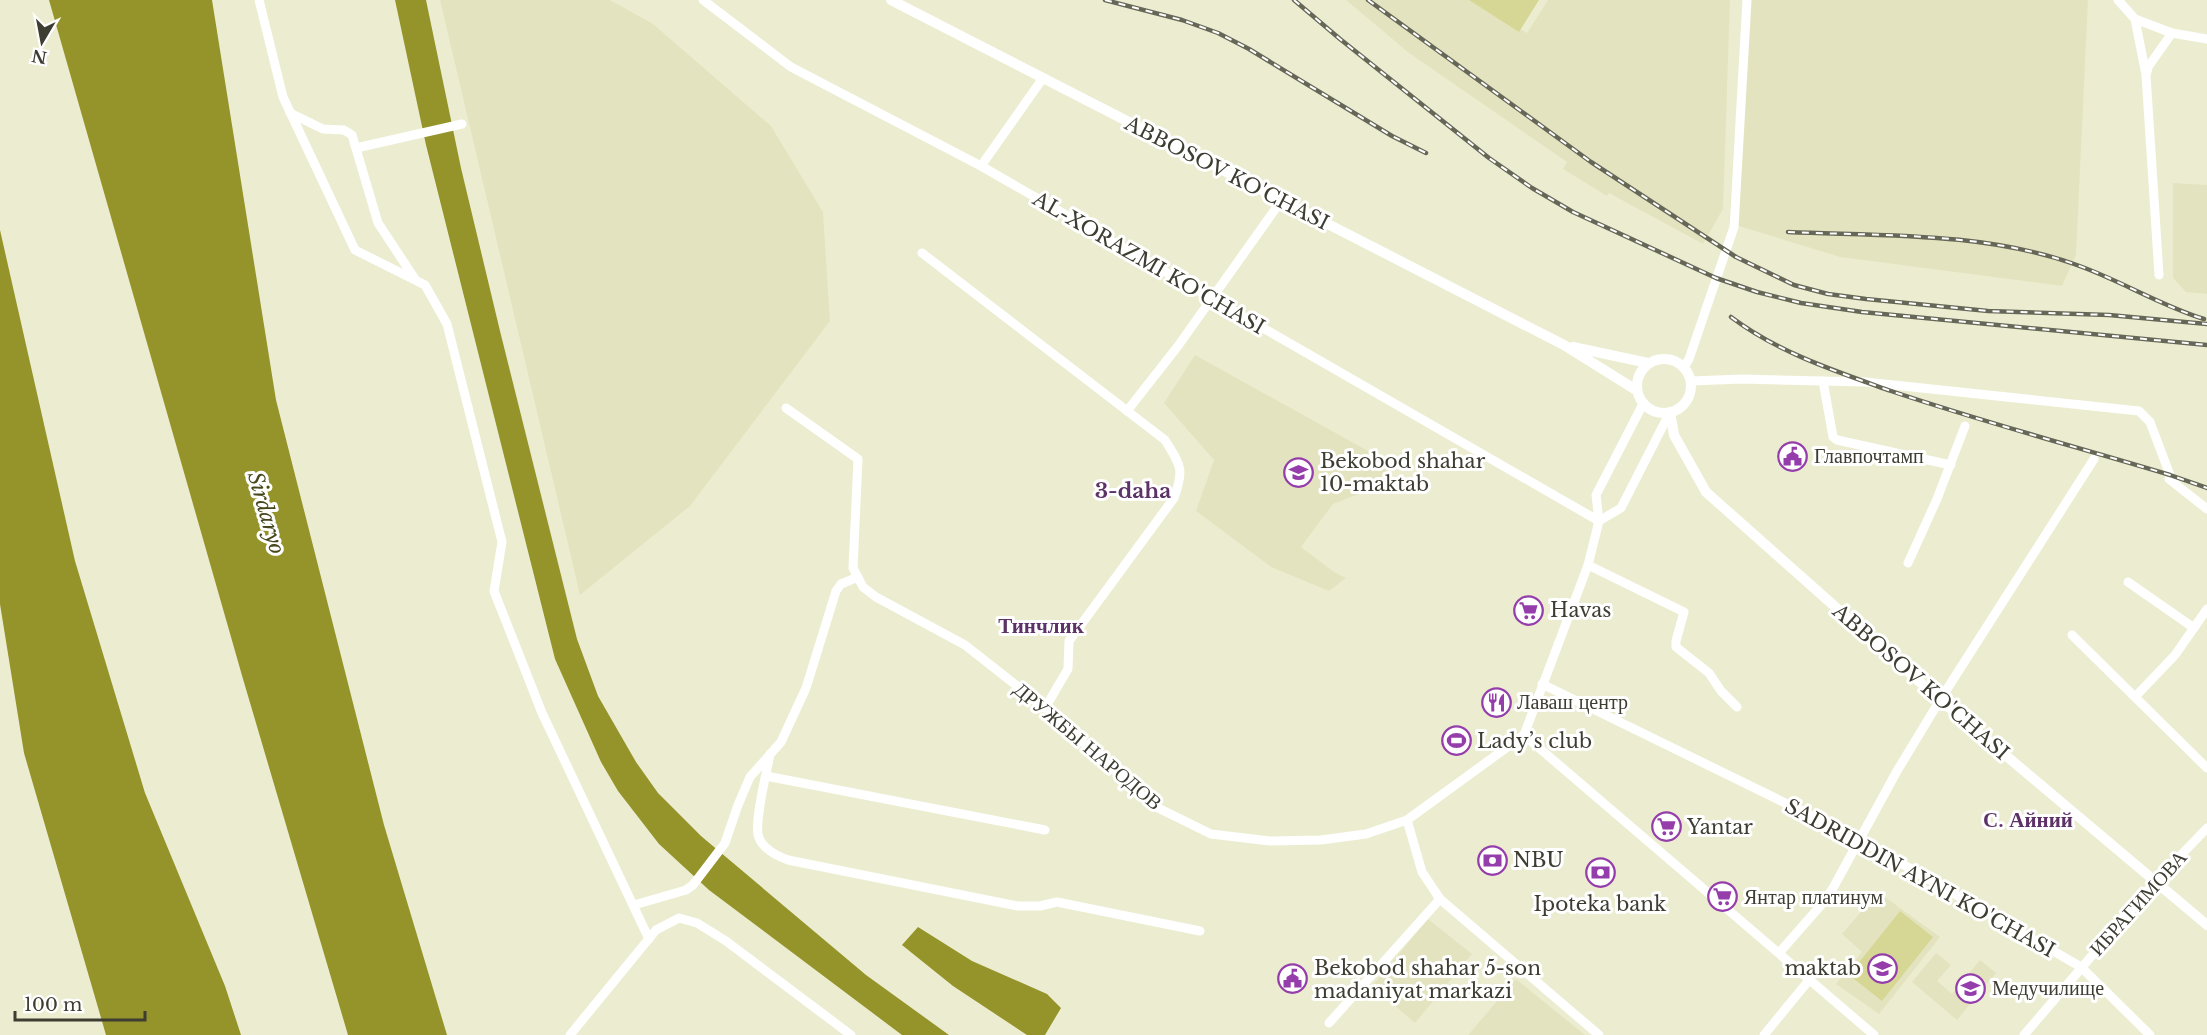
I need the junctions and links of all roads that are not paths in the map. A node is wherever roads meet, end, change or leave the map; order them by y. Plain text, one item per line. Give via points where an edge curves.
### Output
1 (259, 0) edge
2 (703, 0) edge
3 (891, 0) edge
4 (1748, 0) edge
5 (2118, 0) edge
6 (2135, 19) junction
7 (2172, 33) junction
8 (2207, 39) edge
9 (2146, 75) junction
10 (1043, 78) junction
11 (290, 113) junction
12 (462, 124) dead end
13 (356, 148) junction
14 (981, 166) junction
15 (1281, 201) junction
16 (922, 253) dead end
17 (2159, 275) dead end
18 (416, 281) junction
19 (1212, 299) junction
20 (1564, 345) junction
21 (1648, 363) junction
22 (1684, 367) junction
23 (1691, 381) junction
24 (1823, 381) junction
25 (1636, 390) junction
26 (1643, 404) junction
27 (786, 408) dead end
28 (1127, 411) junction
29 (1670, 412) junction
30 (1965, 426) dead end
31 (2094, 459) dead end
32 (1951, 465) junction
33 (2207, 509) edge
34 (1599, 521) junction
35 (1908, 563) dead end
36 (1588, 565) junction
37 (858, 577) junction
38 (2128, 582) dead end
39 (2207, 609) edge
40 (2196, 625) junction
41 (2207, 629) edge
42 (2072, 634) dead end
43 (1542, 684) junction
44 (2135, 697) junction
45 (1940, 700) junction
46 (1737, 707) dead end
47 (1045, 708) junction
48 (1524, 735) junction
49 (770, 754) junction
50 (2207, 768) edge
51 (766, 776) junction
52 (1407, 820) junction
53 (2207, 828) edge
54 (1045, 830) dead end
55 (1859, 839) junction
56 (2156, 882) junction
57 (1440, 899) junction
58 (634, 905) junction
59 (2207, 925) edge
60 (1200, 931) dead end
61 (649, 939) junction
62 (1779, 953) junction
63 (2081, 967) junction
64 (1810, 979) junction
65 (1329, 1023) dead end
66 (570, 1035) edge
67 (851, 1035) edge
68 (1599, 1035) edge
69 (1764, 1035) edge
70 (1874, 1035) edge
71 (2024, 1035) edge
72 (2150, 1035) edge

1 - 11 street
2 - 14 street, AL-XORAZMI KO'CHASI via 791,67
3 - 10 main road, ABBOSOV KO'CHASI
4 - 22 street via 1734,227
5 - 6 street
6 - 7 street
6 - 9 street
7 - 8 street
7 - 9 street
9 - 17 street
10 - 14 street
10 - 15 main road, ABBOSOV KO'CHASI
11 - 13 street via 323,129 344,130 352,135
11 - 18 street via 355,250
12 - 13 street
13 - 18 street via 378,223
14 - 19 street, AL-XORAZMI KO'CHASI
15 - 19 street
15 - 20 main road, ABBOSOV KO'CHASI
16 - 28 street
18 - 58 street via 424,285 447,324 502,542 494,591 542,713
19 - 28 street
19 - 34 street, AL-XORAZMI KO'CHASI
20 - 21 main road, ABBOSOV KO'CHASI
20 - 25 main road, ABBOSOV KO'CHASI
21 - 22 main road via 1665,358
21 - 25 main road via 1638,375
22 - 23 main road
23 - 24 street
23 - 29 main road via 1684,404
24 - 32 street via 1837,440
24 - 33 street via 2139,411 2150,422 2169,479
25 - 26 main road
26 - 29 main road via 1656,412
26 - 34 street via 1596,495
27 - 37 street via 858,459 853,568
28 - 47 street via 1165,440 1180,465 1180,481 1174,498 1070,641 1068,669
29 - 34 street via 1621,508
29 - 45 main road, ABBOSOV KO'CHASI via 1674,435 1706,492
30 - 32 street
31 - 45 street
32 - 35 street
34 - 36 street
36 - 43 street
36 - 46 street via 1684,612 1677,647 1709,673
37 - 47 street, ДРУЖБЫ НАРОДОВ via 876,597 965,645
37 - 49 street via 841,584 837,591 806,688 781,742
38 - 40 street
39 - 40 street
40 - 41 street
40 - 44 street via 2175,655
42 - 44 street
43 - 48 street
43 - 55 street, SADRIDDIN AYNI KO'CHASI
44 - 50 street
45 - 55 street
45 - 56 main road, ABBOSOV KO'CHASI
47 - 52 street, ДРУЖБЫ НАРОДОВ via 1154,806 1210,834 1270,841 1321,840 1366,834
48 - 52 street, ДРУЖБЫ НАРОДОВ
48 - 62 street
49 - 51 street
49 - 58 street via 750,777 725,843 693,885
51 - 54 street
51 - 60 street via 756,828 758,836 766,848 788,860 1018,906 1057,902
52 - 57 street via 1422,873
53 - 56 street, ИБРАГИМОВА
55 - 62 street via 1822,904
55 - 63 street, SADRIDDIN AYNI KO'CHASI
56 - 59 main road, ABBOSOV KO'CHASI
56 - 63 street, ИБРАГИМОВА
57 - 65 street
57 - 68 street
58 - 61 street
61 - 66 street
61 - 67 street via 656,930 679,918 697,923
62 - 64 street
63 - 71 street, ИБРАГИМОВА
63 - 72 street, SADRIDDIN AYNI KO'CHASI
64 - 69 street
64 - 70 street

